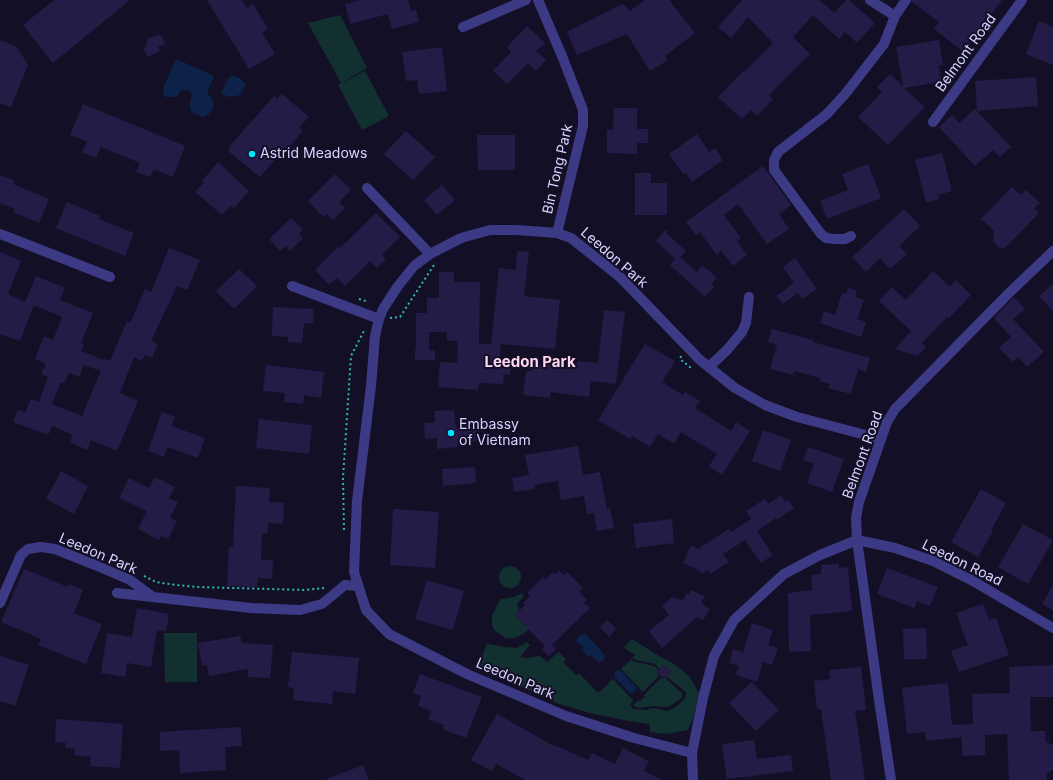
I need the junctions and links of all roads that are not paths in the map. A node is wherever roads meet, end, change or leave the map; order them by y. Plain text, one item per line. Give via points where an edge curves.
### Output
1 (526, 0) edge
2 (538, 0) edge
3 (870, 0) edge
4 (906, 0) edge
5 (1022, 0) edge
6 (895, 16) junction
7 (463, 27) dead end
8 (933, 122) dead end
9 (368, 188) dead end
10 (557, 233) junction
11 (0, 234) edge
12 (851, 236) dead end
13 (1053, 251) edge
14 (433, 258) junction
15 (110, 277) dead end
16 (292, 286) dead end
17 (749, 297) dead end
18 (379, 319) junction
19 (709, 367) junction
20 (881, 439) junction
21 (857, 540) junction
22 (357, 586) junction
23 (117, 594) dead end
24 (153, 597) junction
25 (0, 603) edge
26 (1053, 628) edge
27 (692, 753) junction
28 (693, 780) edge
29 (891, 780) edge

1 - 7 street
2 - 10 street, Bin Tong Park via 583,110 583,126
3 - 6 street
4 - 6 street
5 - 8 street, Belmont Road
6 - 12 street via 884,44 846,93 827,114 778,152 774,160 774,170 821,234 826,238 835,239
9 - 14 street
10 - 14 street, Leedon Park via 490,230 461,238
10 - 19 street, Leedon Park via 572,238 620,277
11 - 15 street
13 - 20 street, Belmont Road via 896,409 887,422
14 - 18 street, Leedon Park via 414,266 398,286
16 - 18 street
17 - 19 street via 746,323 742,332
18 - 22 street, Leedon Park via 357,501 354,572
19 - 20 street, Leedon Park via 735,388 765,405 797,417
20 - 21 street, Belmont Road via 859,502 856,518
21 - 26 street, Leedon Road via 896,548 933,561 973,581
21 - 27 street via 820,555 784,574 734,620 714,656
21 - 29 street, Belmont Road
22 - 24 street, Leedon Park via 345,585 322,604 300,610 251,608
22 - 27 street, Leedon Park via 366,610 389,634 467,674 566,716
23 - 24 street, Leedon Park
24 - 25 street, Leedon Park via 130,580 95,564 55,549 41,547 28,549 21,555
27 - 28 street

